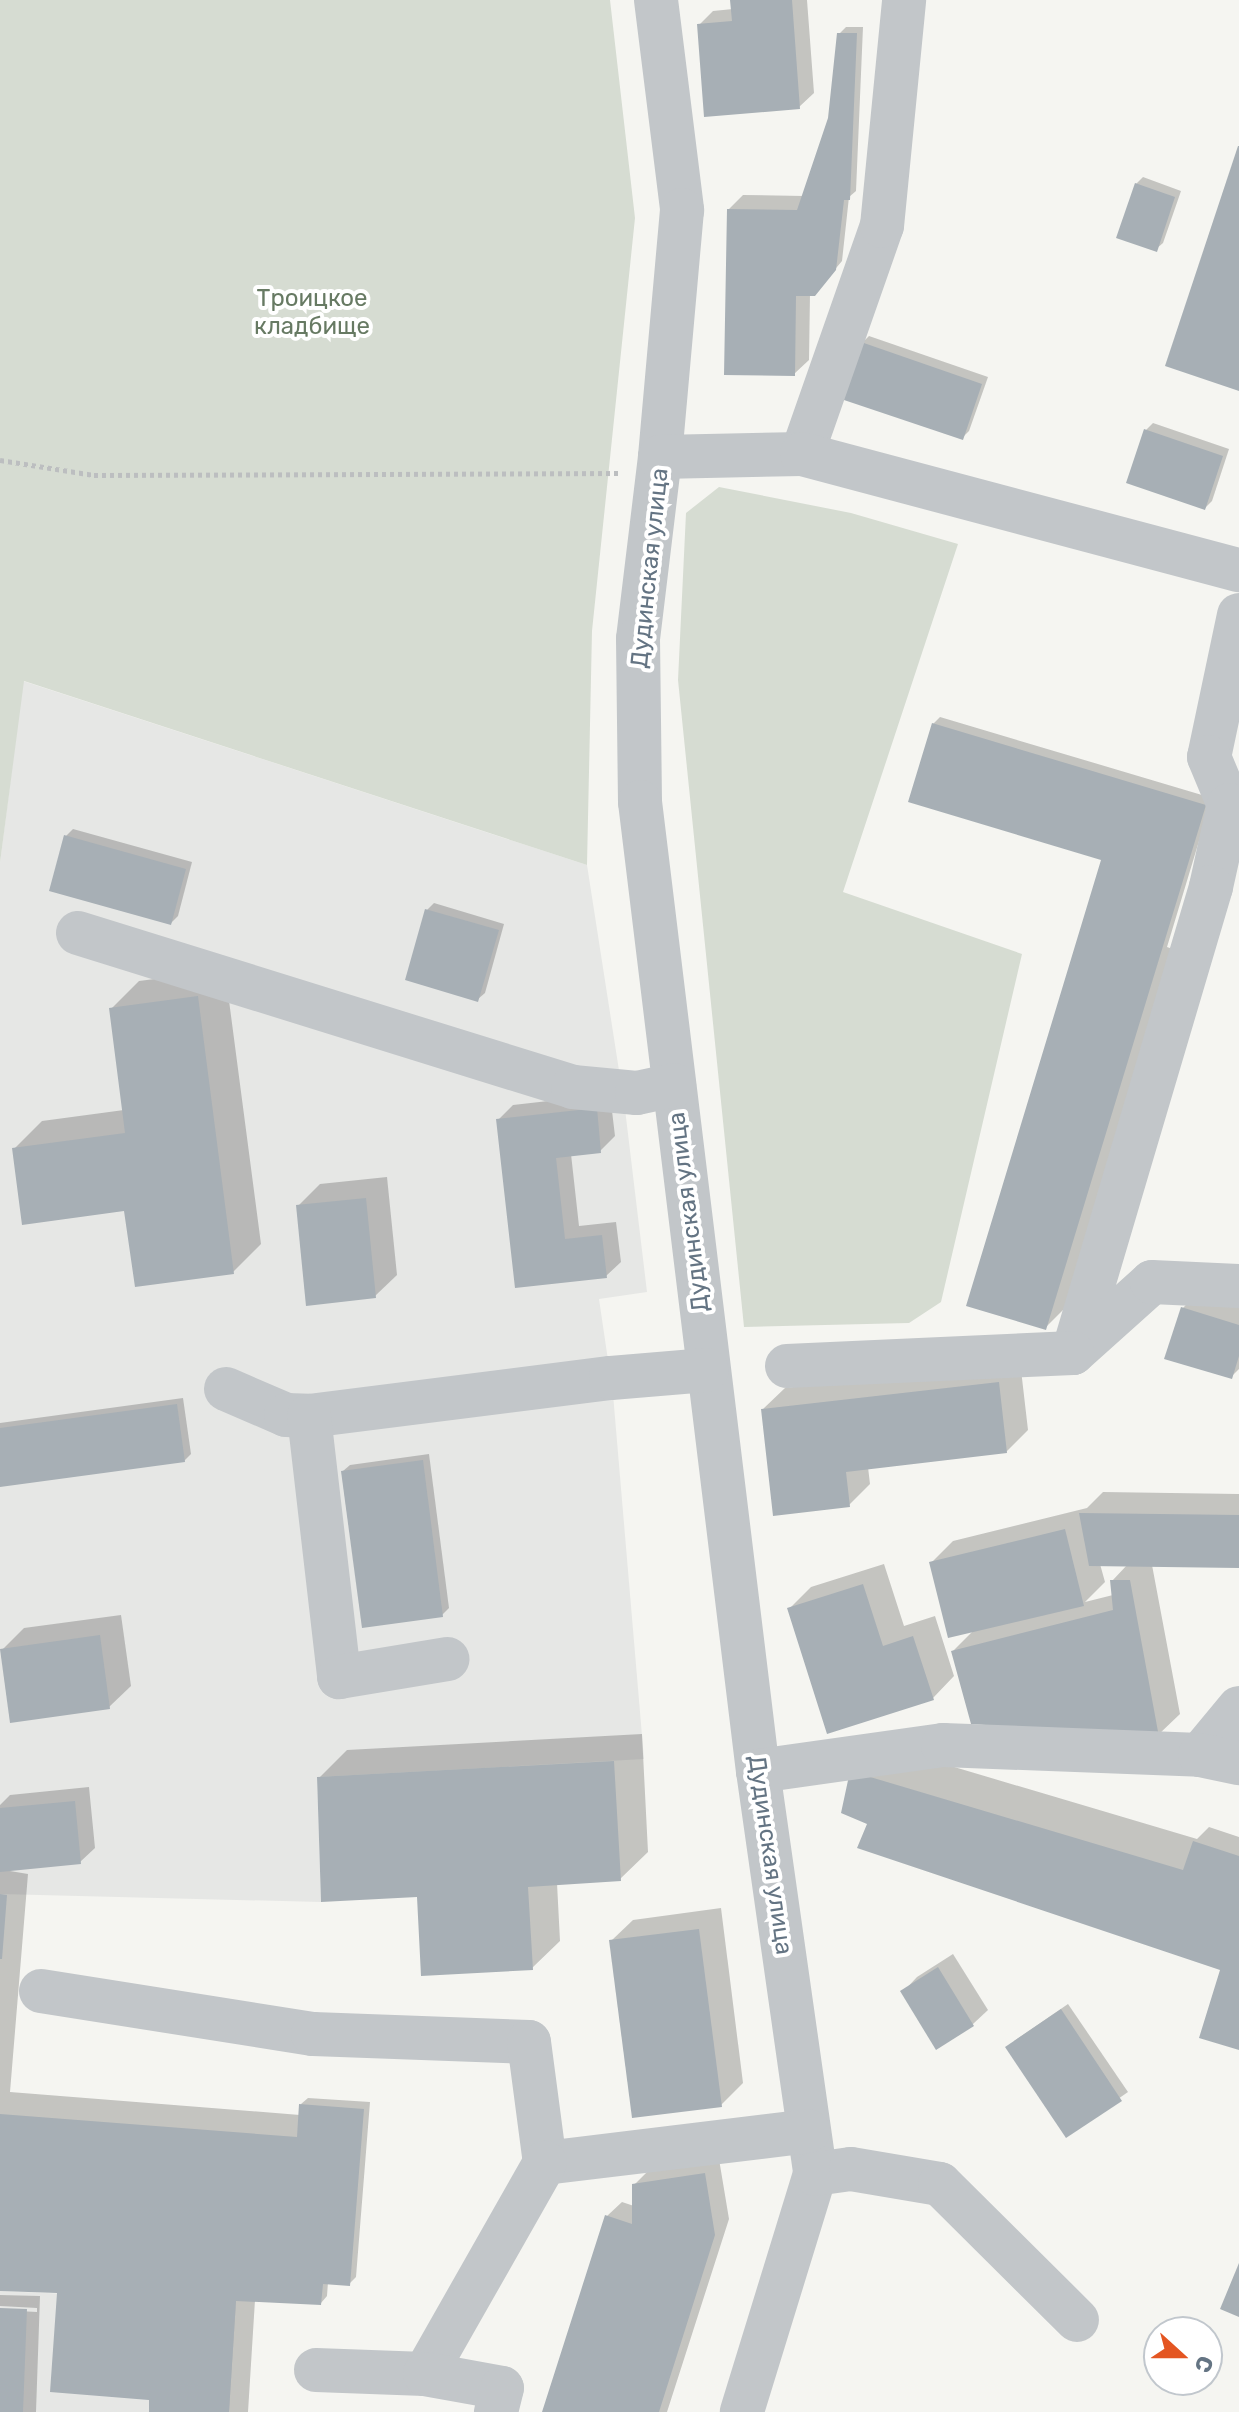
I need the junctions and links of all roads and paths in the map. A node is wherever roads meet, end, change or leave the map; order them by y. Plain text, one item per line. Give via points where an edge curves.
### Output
1 (656, 0) edge
2 (904, 0) edge
3 (802, 454) junction
4 (660, 457) junction
5 (0, 460) edge
6 (1239, 570) edge
7 (1239, 615) edge
8 (1225, 894) edge
9 (78, 933) dead end
10 (674, 1085) junction
11 (1239, 1287) edge
12 (1073, 1353) junction
13 (787, 1366) dead end
14 (707, 1370) junction
15 (226, 1389) dead end
16 (309, 1416) junction
17 (448, 1659) dead end
18 (1239, 1708) edge
19 (1220, 1759) edge
20 (758, 1771) junction
21 (41, 1991) dead end
22 (808, 2131) junction
23 (545, 2163) junction
24 (815, 2174) junction
25 (1077, 2320) dead end
26 (316, 2370) dead end
27 (425, 2374) junction
28 (496, 2412) edge
29 (742, 2412) edge

1 - 4 street, Дудинская улица via 682,210
2 - 3 street via 882,226
3 - 4 street
3 - 6 street
4 - 5 path via 611,476 94,475
4 - 10 street, Дудинская улица via 638,639 640,802
7 - 8 street via 1209,757 1229,805
8 - 12 street
9 - 10 street via 573,1087 637,1093
10 - 14 street, Дудинская улица
11 - 12 street via 1152,1282
12 - 13 street
14 - 16 street
14 - 20 street, Дудинская улица
15 - 16 street via 286,1415
16 - 17 street via 339,1677
18 - 19 street
19 - 20 street via 943,1745
20 - 22 street, Дудинская улица
21 - 23 street via 313,2034 529,2042
22 - 23 street
22 - 24 street, Дудинская улица
23 - 27 street
24 - 25 street via 851,2169 940,2184
24 - 29 street, Дудинская улица
26 - 27 street
27 - 28 street via 502,2388

